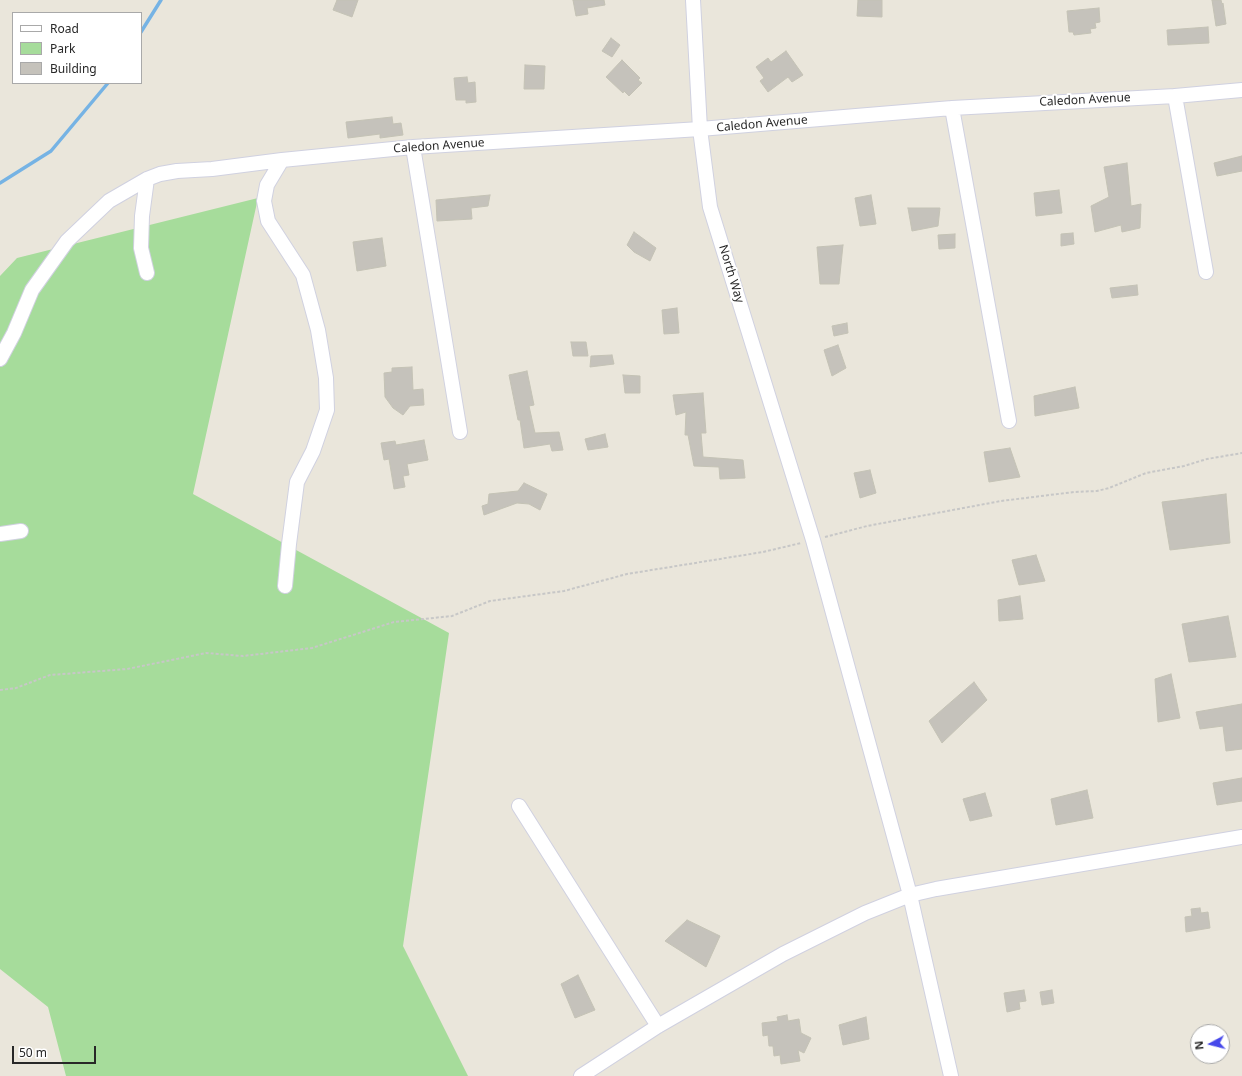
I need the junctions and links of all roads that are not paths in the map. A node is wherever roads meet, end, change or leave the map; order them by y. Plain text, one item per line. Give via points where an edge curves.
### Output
1 (693, 0) edge
2 (1242, 90) edge
3 (1175, 96) junction
4 (952, 108) junction
5 (700, 129) junction
6 (413, 147) junction
7 (282, 160) junction
8 (147, 179) junction
9 (147, 272) dead end
10 (1206, 272) dead end
11 (0, 358) edge
12 (1010, 421) dead end
13 (460, 432) dead end
14 (21, 531) dead end
15 (0, 534) edge
16 (285, 586) dead end
17 (519, 806) dead end
18 (1242, 837) edge
19 (910, 895) junction
20 (658, 1026) junction
21 (581, 1076) edge
22 (951, 1076) edge

1 - 5 street, North Way
2 - 3 street, Caledon Avenue
3 - 4 street, Caledon Avenue
3 - 10 street
4 - 5 street, Caledon Avenue
4 - 12 street
5 - 6 street, Caledon Avenue
5 - 19 street, North Way via 710,207 813,540
6 - 7 street, Caledon Avenue
6 - 13 street
7 - 8 street, Caledon Avenue via 177,171
7 - 16 street via 267,185 264,201 268,221 303,275 318,330 326,378 327,410 313,451 297,482
8 - 9 street via 140,248
8 - 11 street, Caledon Avenue via 109,201 67,240 32,290 14,333
14 - 15 street
17 - 20 street
18 - 19 street
19 - 20 street via 865,913 783,954
19 - 22 street, North Way
20 - 21 street

